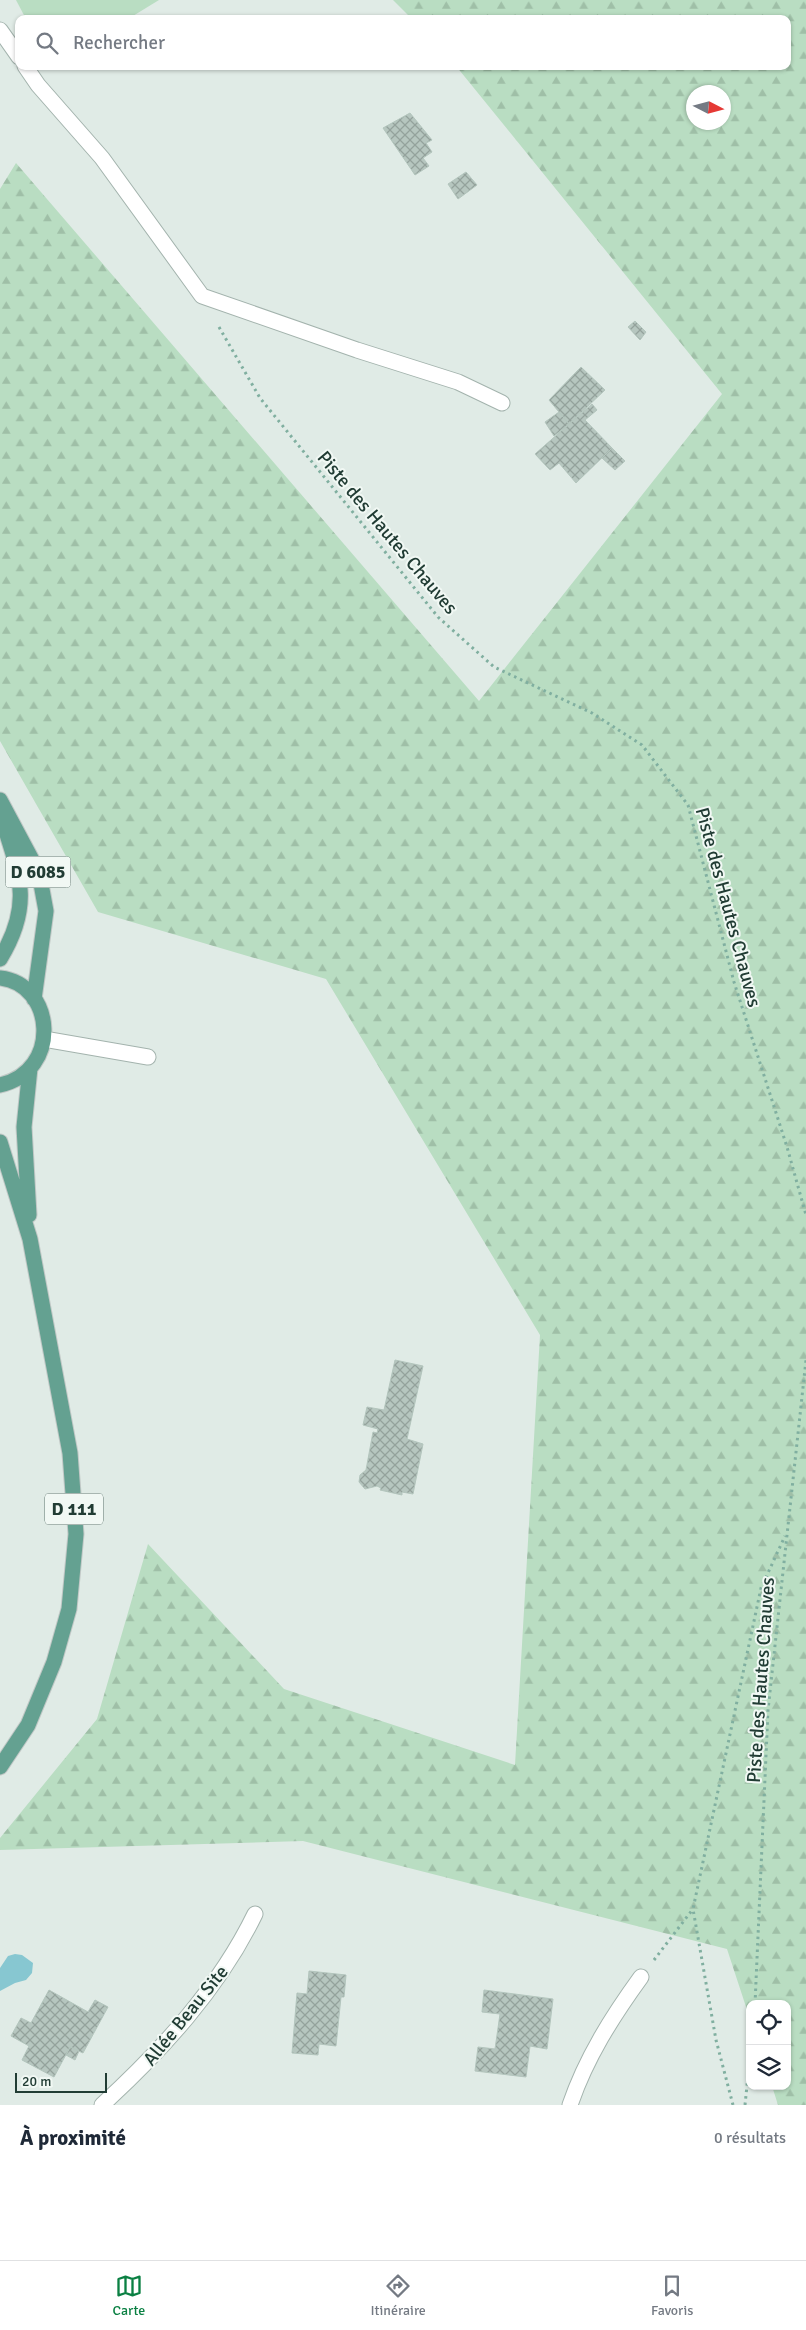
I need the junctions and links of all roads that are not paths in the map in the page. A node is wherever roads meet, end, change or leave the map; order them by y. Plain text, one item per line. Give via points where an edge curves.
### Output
1 (0, 30) edge
2 (15, 51) edge
3 (28, 70) edge
4 (502, 403) dead end
5 (0, 800) edge
6 (0, 813) edge
7 (0, 959) edge
8 (0, 978) edge
9 (34, 999) junction
10 (44, 1039) junction
11 (148, 1057) dead end
12 (30, 1068) junction
13 (0, 1085) edge
14 (0, 1142) edge
15 (30, 1239) junction
16 (0, 1767) edge
17 (255, 1914) dead end
18 (641, 1978) road end
19 (102, 2105) edge
20 (570, 2105) edge

1 - 2 street
3 - 4 street via 102,158 202,296 458,382
5 - 9 main road, D 6085 via 39,873 46,911
6 - 7 main road, D 6085 via 19,874 21,907 11,941
8 - 9 main road via 20,986
9 - 10 main road via 44,1025
10 - 11 street
10 - 12 main road via 37,1060
12 - 13 main road via 17,1079
12 - 15 main road, D 111 via 24,1127
14 - 15 main road, D 111
15 - 16 main road, D 111 via 70,1453 76,1534 69,1609 54,1662 28,1725
17 - 19 street, Allée Beau Site via 243,1939 207,1992 146,2065
18 - 20 street via 608,2023

